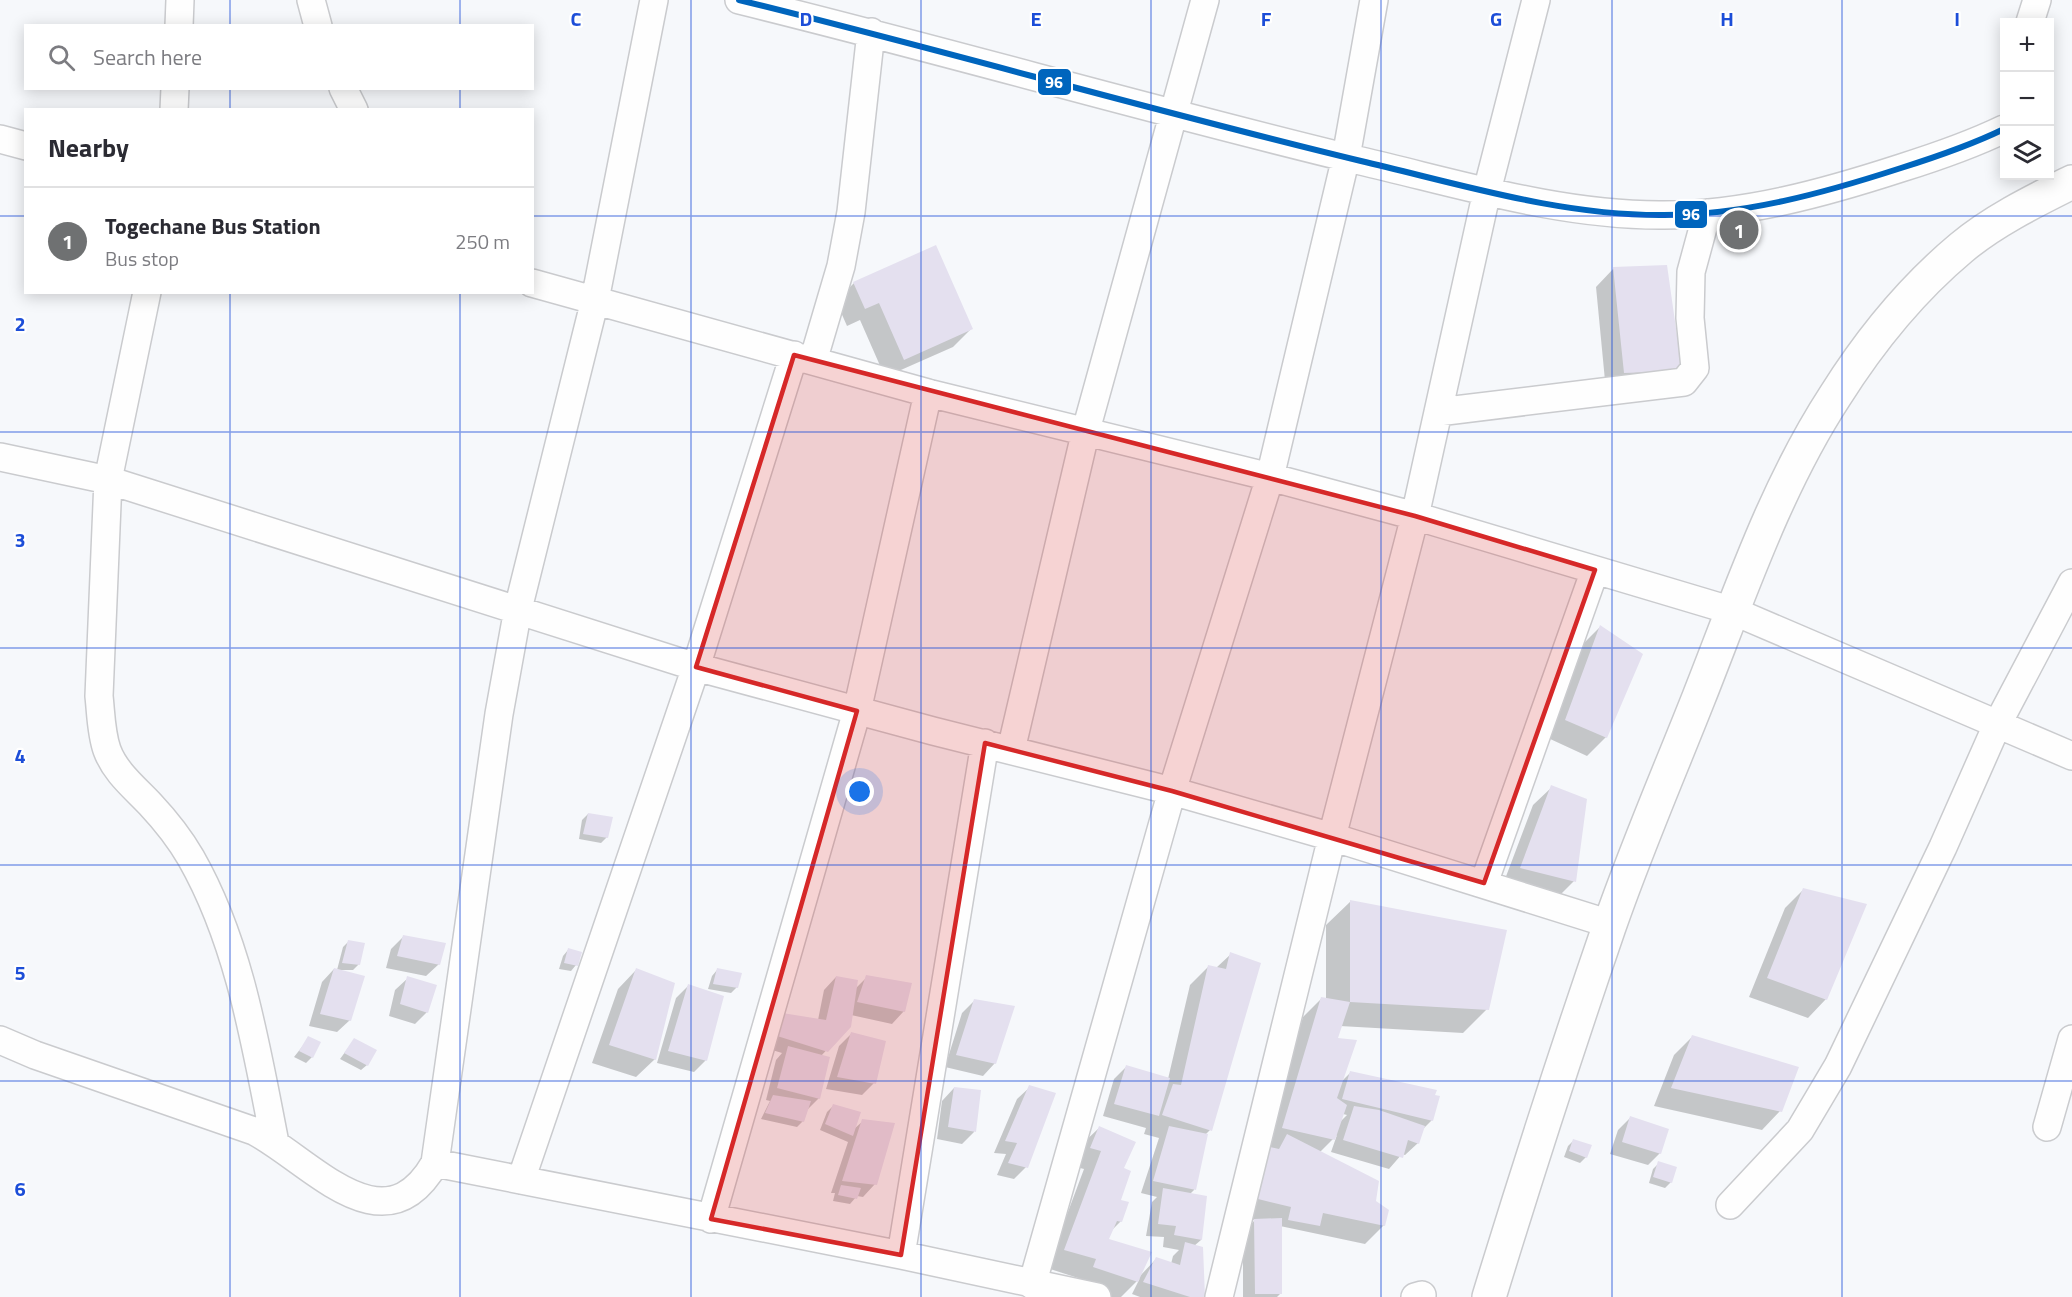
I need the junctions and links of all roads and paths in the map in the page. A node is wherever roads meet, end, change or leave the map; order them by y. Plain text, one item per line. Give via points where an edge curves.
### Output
1 (180, 0) edge
2 (310, 0) edge
3 (654, 0) edge
4 (739, 0) edge
5 (1205, 0) edge
6 (1374, 0) edge
7 (1536, 0) edge
8 (2037, 0) edge
9 (838, 11) edge
10 (2031, 18) edge
11 (179, 24) edge
12 (317, 24) edge
13 (871, 32) junction
14 (175, 90) edge
15 (344, 90) edge
16 (174, 108) edge
17 (353, 108) edge
18 (1174, 114) junction
19 (2000, 131) edge
20 (0, 139) edge
21 (24, 145) edge
22 (1346, 157) junction
23 (2050, 184) edge
24 (1486, 191) junction
25 (1707, 213) junction
26 (534, 284) edge
27 (147, 294) edge
28 (595, 300) junction
29 (804, 358) junction
30 (928, 393) junction
31 (1438, 412) junction
32 (1086, 430) junction
33 (0, 457) edge
34 (1270, 477) junction
35 (108, 480) junction
36 (1416, 516) junction
37 (1595, 570) junction
38 (2072, 583) edge
39 (518, 609) junction
40 (1733, 610) junction
41 (696, 667) junction
42 (857, 711) junction
43 (1997, 725) junction
44 (984, 744) junction
45 (1011, 750) junction
46 (2072, 756) edge
47 (1172, 791) junction
48 (1332, 837) junction
49 (1484, 883) junction
50 (1610, 924) junction
51 (2072, 1039) edge
52 (0, 1040) edge
53 (2048, 1127) dead end
54 (275, 1143) junction
55 (435, 1163) junction
56 (521, 1180) junction
57 (1730, 1205) dead end
58 (711, 1219) junction
59 (901, 1255) junction
60 (1032, 1285) junction
61 (1097, 1297) edge
62 (1219, 1297) edge
63 (1489, 1297) edge

1 - 11 street
2 - 12 street
3 - 28 street
4 - 9 street
5 - 18 street
6 - 22 street
7 - 24 street
8 - 10 street
9 - 13 street
13 - 18 street
13 - 29 street via 851,212 841,266
14 - 16 street
15 - 17 street
18 - 22 street
18 - 32 street
19 - 25 street via 1948,153 1862,181 1805,197
20 - 21 street
22 - 24 street
22 - 34 street
23 - 40 highway via 1963,246 1873,342 1834,396 1806,447 1779,499
24 - 25 street via 1558,206 1625,214
24 - 31 street
25 - 31 street via 1691,272 1695,368 1684,382
26 - 28 street
27 - 35 street
28 - 29 street
28 - 39 street
29 - 30 street
29 - 41 street
30 - 32 street
30 - 42 street
31 - 36 street
32 - 34 street
32 - 45 street
33 - 35 street
34 - 36 street
34 - 47 street
35 - 39 street
35 - 54 street via 99,696 102,729 117,769 151,805 191,858 215,910 250,1022
36 - 37 street
36 - 48 street
37 - 40 street
37 - 49 street
38 - 43 street
39 - 41 street
39 - 55 street via 499,714
40 - 43 street
40 - 50 highway
41 - 42 street
41 - 56 street
42 - 44 street
42 - 58 street
43 - 46 street
43 - 57 street via 1838,1066 1800,1130
44 - 45 street
44 - 59 street
45 - 47 street
47 - 48 street
47 - 60 street
48 - 49 street
48 - 62 street
49 - 50 street
50 - 63 highway
51 - 53 street
52 - 54 street via 218,1117
54 - 55 street via 337,1188 375,1201 392,1202 405,1197 425,1180
55 - 56 street
56 - 58 street
58 - 59 street
59 - 60 street
60 - 61 street

